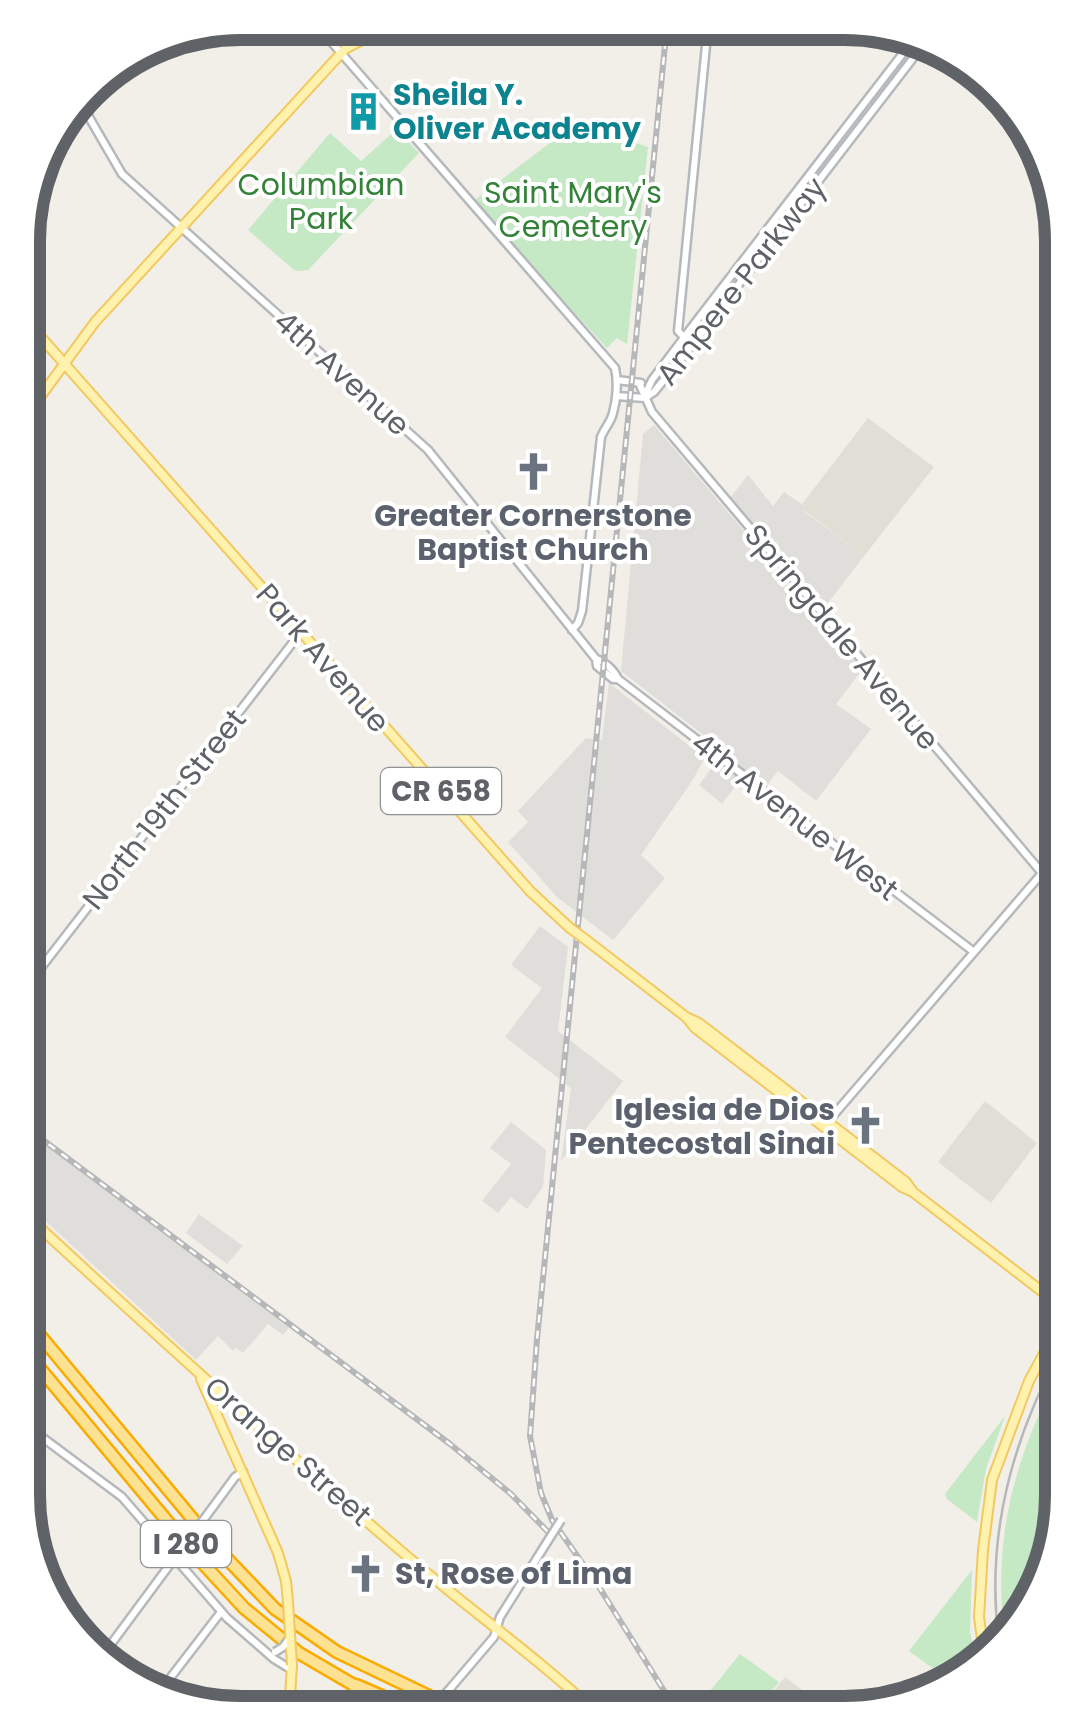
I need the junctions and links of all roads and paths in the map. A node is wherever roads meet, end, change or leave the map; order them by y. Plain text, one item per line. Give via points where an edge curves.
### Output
1 (330, 40) edge
2 (360, 40) edge
3 (707, 40) edge
4 (906, 50) edge
5 (342, 53) junction
6 (917, 54) edge
7 (86, 113) edge
8 (182, 229) junction
9 (40, 336) edge
10 (684, 338) junction
11 (692, 345) junction
12 (64, 364) junction
13 (617, 380) junction
14 (652, 380) junction
15 (639, 382) junction
16 (616, 396) junction
17 (40, 398) edge
18 (646, 398) junction
19 (572, 630) junction
20 (301, 632) junction
21 (618, 678) joint
22 (1045, 870) edge
23 (1042, 874) junction
24 (974, 952) junction
25 (40, 971) edge
26 (826, 1125) junction
27 (40, 1228) edge
28 (1045, 1294) edge
29 (40, 1335) edge
30 (1045, 1351) edge
31 (40, 1369) edge
32 (198, 1372) junction
33 (40, 1436) edge
34 (243, 1472) junction
35 (561, 1520) dead end
36 (176, 1557) junction
37 (221, 1612) junction
38 (496, 1628) junction
39 (290, 1637) junction
40 (982, 1640) edge
41 (109, 1646) edge
42 (265, 1652) junction
43 (292, 1667) junction
44 (167, 1682) edge
45 (352, 1684) junction
46 (290, 1696) edge
47 (364, 1696) edge
48 (385, 1696) edge
49 (428, 1696) edge
50 (443, 1696) edge
51 (578, 1696) edge

1 - 5 street
2 - 5 main road
3 - 10 street via 678,331
4 - 10 street, Ampere Parkway
5 - 8 main road
5 - 13 street via 611,363
6 - 11 street, Ampere Parkway
7 - 8 street, 4th Avenue via 116,167
8 - 12 main road
8 - 19 street, 4th Avenue via 428,450
9 - 12 main road, Park Avenue / CR 658
10 - 11 street
10 - 14 street, Ampere Parkway
11 - 18 street, Ampere Parkway
12 - 17 main road
12 - 20 main road, Park Avenue / CR 658
13 - 15 street
13 - 16 street
14 - 15 street
14 - 18 street, Ampere Parkway
15 - 18 street, Springdale Avenue
16 - 18 street
16 - 19 street via 601,437 582,611
18 - 23 street, Springdale Avenue via 660,423
19 - 21 street, 4th Avenue
20 - 25 street, North 19th Street
20 - 26 main road, Park Avenue / CR 658, bridge via 544,907
21 - 24 street, 4th Avenue West
22 - 23 street
23 - 24 street
24 - 26 street
26 - 28 main road, Park Avenue / CR 658
27 - 32 main road, Orange Street
29 - 49 highway, I 280 via 275,1608 337,1652
30 - 40 main road via 991,1484
31 - 45 highway, I 280 via 237,1602 291,1648
32 - 34 main road
32 - 38 main road, Orange Street
33 - 36 street via 124,1500
34 - 36 street, bridge
34 - 39 main road, bridge via 286,1580
35 - 38 street, bridge
36 - 37 street
36 - 41 street
37 - 42 street
37 - 44 street
38 - 50 street, bridge
38 - 51 main road, Orange Street
39 - 42 street, bridge via 275,1652
39 - 43 main road, bridge
42 - 43 street
43 - 46 main road
45 - 47 highway, I 280
45 - 48 highway

